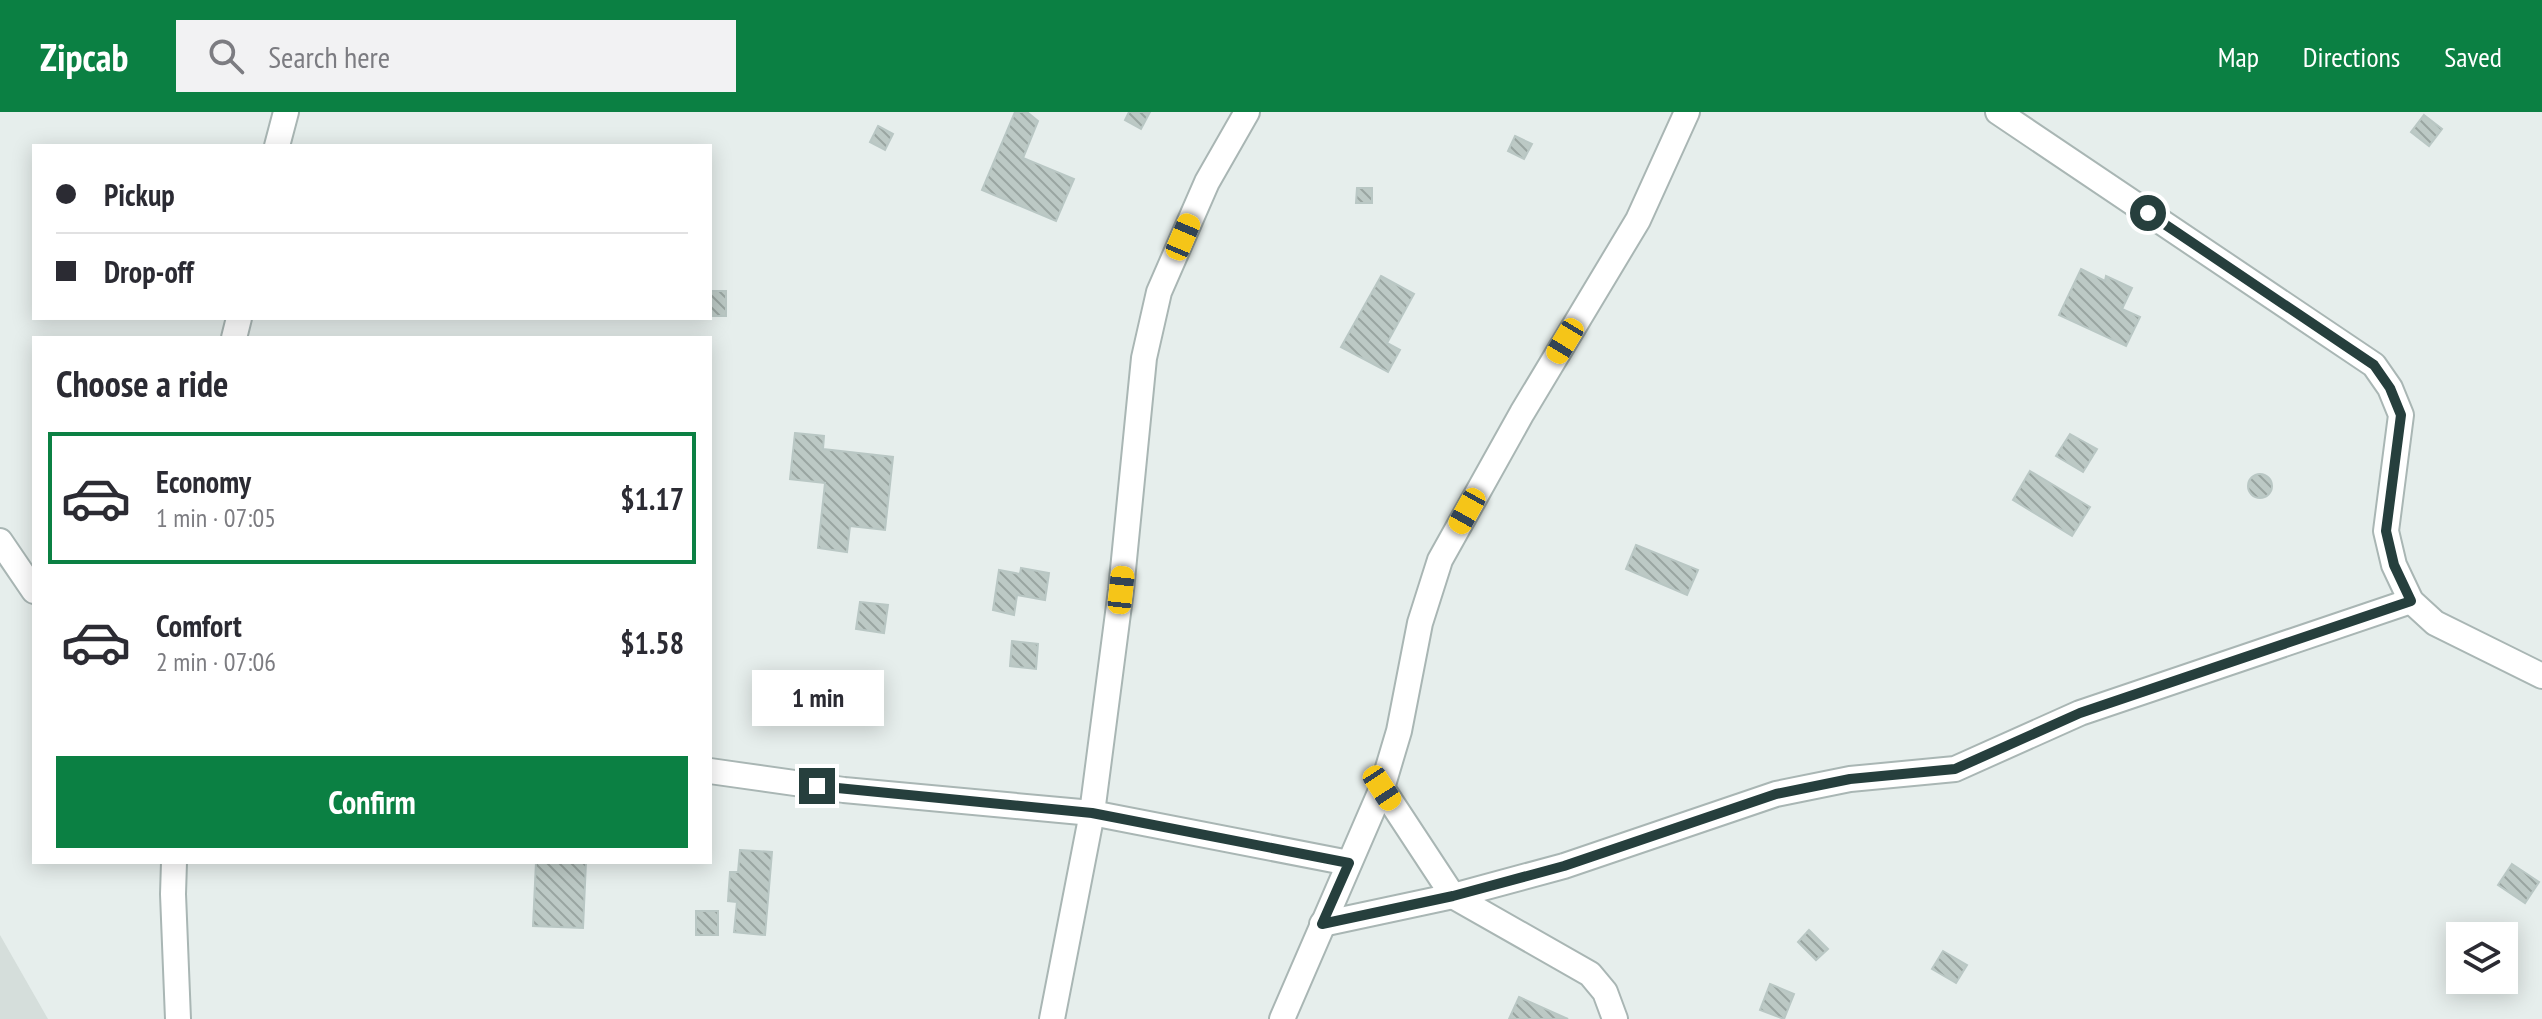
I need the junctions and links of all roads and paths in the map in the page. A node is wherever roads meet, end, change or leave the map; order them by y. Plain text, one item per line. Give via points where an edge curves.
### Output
1 (286, 112) edge
2 (1247, 112) edge
3 (1687, 112) edge
4 (1998, 112) edge
5 (278, 144) edge
6 (0, 541) edge
7 (32, 588) edge
8 (2411, 601) junction
9 (2542, 676) edge
10 (712, 771) edge
11 (1382, 788) junction
12 (1092, 813) junction
13 (1349, 863) junction
14 (160, 864) edge
15 (174, 864) edge
16 (173, 894) junction
17 (1453, 896) junction
18 (1322, 924) junction
19 (178, 1019) edge
20 (1052, 1019) edge
21 (1282, 1019) edge
22 (1615, 1019) edge

1 - 5 street
2 - 12 street via 1207,182 1159,292 1144,358
3 - 11 street via 1638,220 1440,560
4 - 8 street via 2374,365 2401,415 2386,531
6 - 7 street
8 - 9 street via 2435,623
8 - 17 street via 2080,713 1955,769 1850,779 1776,794 1564,866
10 - 12 street via 844,790
11 - 13 street
11 - 17 street
12 - 13 street
12 - 20 street
13 - 18 street
14 - 16 street
15 - 16 street
16 - 19 street
17 - 18 street
17 - 22 street via 1590,974 1605,992
18 - 21 street

